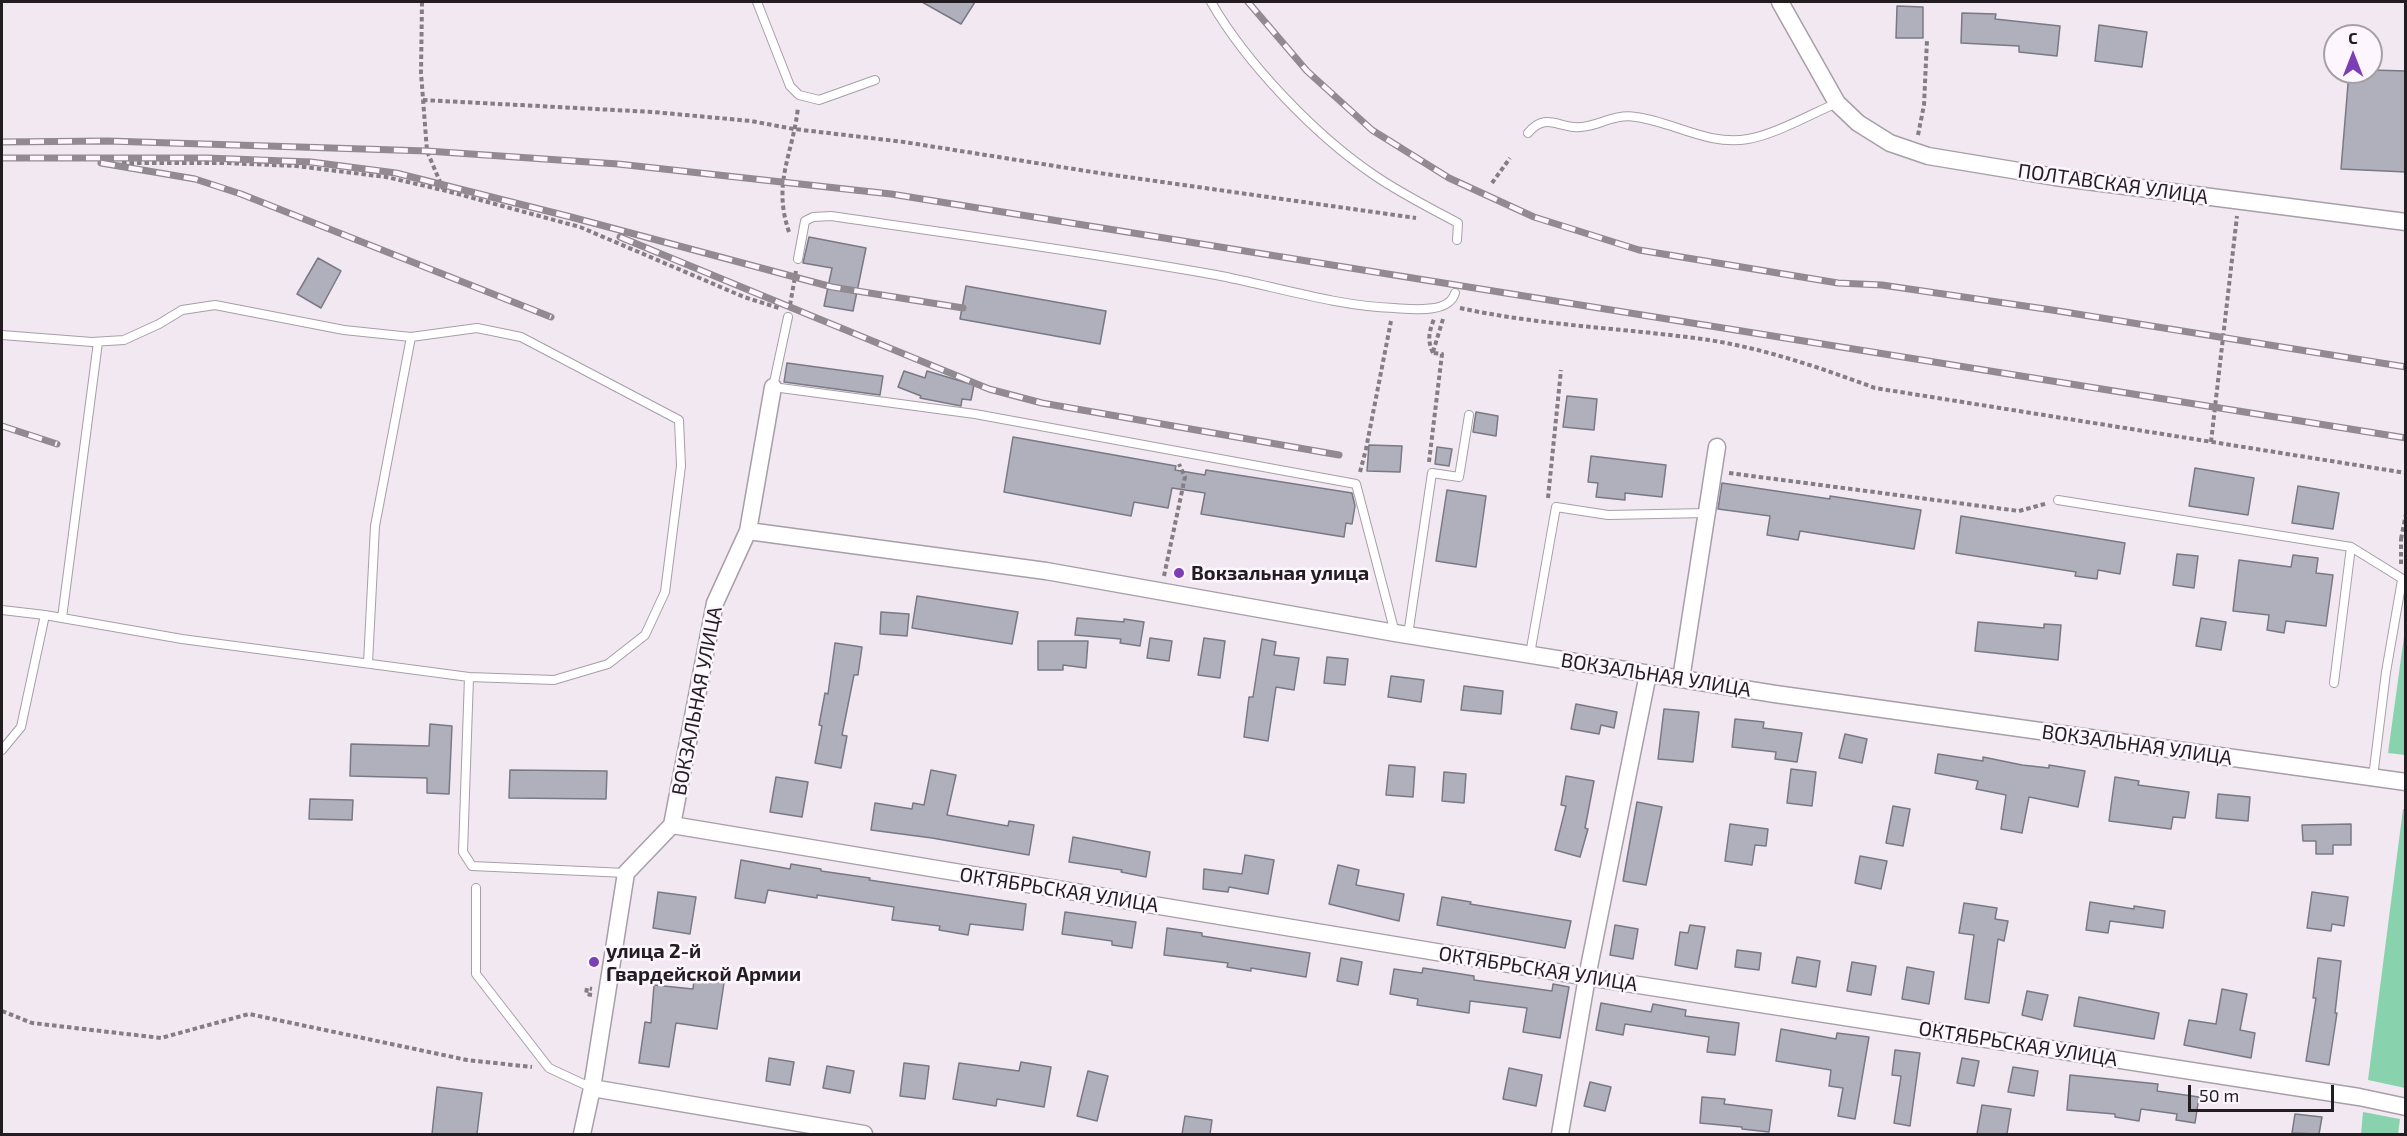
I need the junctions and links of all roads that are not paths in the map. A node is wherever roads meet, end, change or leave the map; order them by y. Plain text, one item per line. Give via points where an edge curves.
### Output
1 (757, 2) edge
2 (1211, 2) edge
3 (1780, 2) edge
4 (875, 80) dead end
5 (1837, 103) junction
6 (1528, 133) dead end
7 (2406, 222) edge
8 (1457, 240) dead end
9 (798, 259) road end
10 (1455, 293) dead end
11 (788, 317) road end
12 (2, 335) edge
13 (411, 337) junction
14 (98, 342) junction
15 (773, 387) junction
16 (1469, 415) dead end
17 (1717, 447) dead end
18 (2058, 500) road end
19 (1707, 513) junction
20 (748, 531) junction
21 (2351, 547) junction
22 (2404, 580) edge
23 (2, 610) edge
24 (45, 615) junction
25 (62, 618) junction
26 (1402, 634) junction
27 (1530, 654) junction
28 (368, 663) junction
29 (1648, 674) junction
30 (469, 677) junction
31 (1682, 679) junction
32 (2334, 683) dead end
33 (2, 750) edge
34 (2373, 777) junction
35 (2406, 782) edge
36 (672, 825) junction
37 (626, 873) junction
38 (476, 888) dead end
39 (1587, 977) junction
40 (592, 1088) junction
41 (2406, 1107) edge
42 (582, 1134) edge
43 (864, 1134) edge
44 (1560, 1134) edge

1 - 4 lane via 790,86 799,95 819,100
2 - 8 lane via 1268,81 1374,176 1458,224
3 - 5 street, ПОЛТАВСКАЯ УЛИЦА
5 - 6 lane via 1748,139 1701,137 1623,116 1587,127 1542,122
5 - 7 street, ПОЛТАВСКАЯ УЛИЦА via 1858,123 1890,143 1928,156 2055,177
9 - 10 lane via 805,221 831,216 1217,275 1393,308 1447,305
11 - 15 lane
12 - 14 lane
13 - 14 lane via 344,330 215,305 182,310 124,340
13 - 28 lane via 375,526
13 - 30 lane via 477,328 521,337 679,420 681,466 665,592 645,635 608,664 554,680
14 - 25 lane
15 - 20 street
15 - 26 lane via 975,414 1356,484
16 - 26 lane via 1459,477 1432,473
17 - 19 street
18 - 21 lane
19 - 27 lane via 1608,515 1556,507
19 - 31 street
20 - 26 street, ВОКЗАЛЬНАЯ УЛИЦА via 1046,571
20 - 36 street, ВОКЗАЛЬНАЯ УЛИЦА via 715,603
21 - 22 lane
21 - 32 lane
22 - 34 lane via 2386,672
23 - 24 lane
24 - 25 lane
24 - 33 lane via 21,727
25 - 28 lane via 182,639
26 - 27 street, ВОКЗАЛЬНАЯ УЛИЦА
27 - 29 street, ВОКЗАЛЬНАЯ УЛИЦА
28 - 30 lane
29 - 31 street, ВОКЗАЛЬНАЯ УЛИЦА
29 - 39 street
30 - 37 lane via 463,852 472,866
31 - 34 street, ВОКЗАЛЬНАЯ УЛИЦА
34 - 35 street, ВОКЗАЛЬНАЯ УЛИЦА
36 - 37 street
36 - 39 street, ОКТЯБРЬСКАЯ УЛИЦА
37 - 40 street
38 - 40 lane via 476,974 549,1068
39 - 41 street, ОКТЯБРЬСКАЯ УЛИЦА
39 - 44 street
40 - 42 street
40 - 43 street

